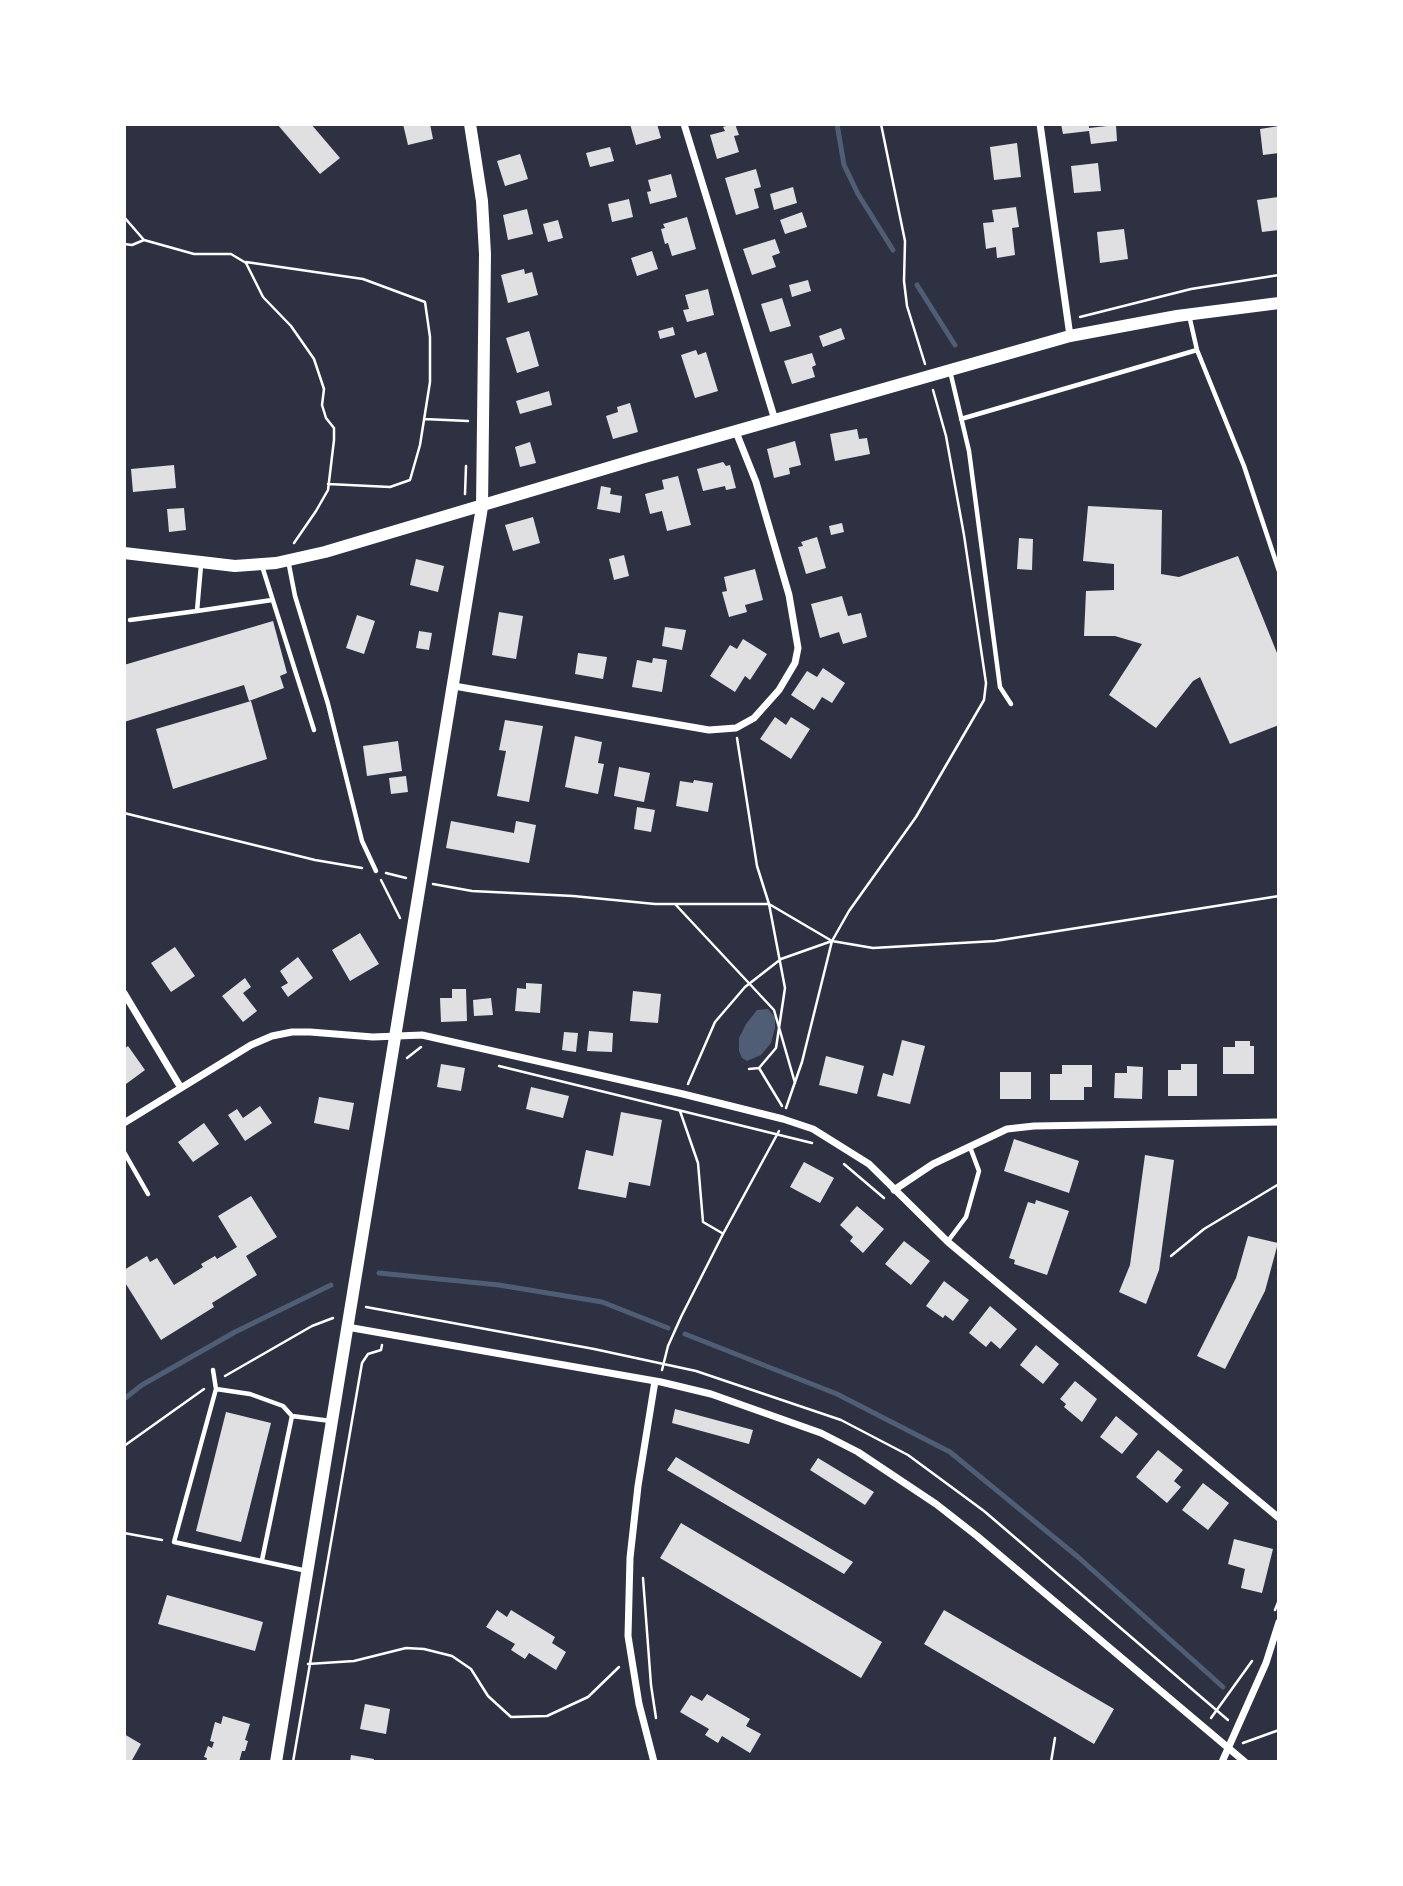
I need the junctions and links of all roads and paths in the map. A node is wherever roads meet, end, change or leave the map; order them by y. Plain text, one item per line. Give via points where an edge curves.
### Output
1 (470, 124) edge
2 (684, 124) edge
3 (881, 124) edge
4 (1040, 124) edge
5 (124, 217) edge
6 (144, 240) junction
7 (124, 244) edge
8 (244, 262) junction
9 (1279, 303) edge
10 (1189, 314) junction
11 (1070, 336) junction
12 (1197, 350) junction
13 (950, 370) junction
14 (929, 376) junction
15 (424, 419) junction
16 (961, 419) junction
17 (776, 421) junction
18 (468, 432) dead end
19 (736, 432) junction
20 (467, 456) dead end
21 (328, 484) junction
22 (482, 507) junction
23 (463, 511) junction
24 (292, 546) dead end
25 (124, 553) edge
26 (288, 560) junction
27 (201, 563) junction
28 (262, 565) junction
29 (1279, 571) edge
30 (272, 600) junction
31 (197, 611) junction
32 (130, 620) dead end
33 (454, 686) junction
34 (1011, 704) dead end
35 (736, 728) junction
36 (314, 730) dead end
37 (124, 813) edge
38 (376, 871) junction
39 (421, 881) junction
40 (1279, 896) edge
41 (675, 904) junction
42 (769, 904) junction
43 (404, 911) dead end
44 (832, 941) junction
45 (781, 959) junction
46 (750, 984) junction
47 (124, 993) edge
48 (780, 1027) junction
49 (397, 1035) junction
50 (423, 1046) dead end
51 (393, 1056) junction
52 (498, 1066) dead end
53 (759, 1068) junction
54 (748, 1069) dead end
55 (795, 1083) junction
56 (181, 1088) junction
57 (684, 1094) junction
58 (680, 1110) junction
59 (784, 1115) junction
60 (1279, 1122) edge
61 (124, 1123) edge
62 (778, 1134) junction
63 (813, 1144) dead end
64 (969, 1147) junction
65 (124, 1152) edge
66 (838, 1158) dead end
67 (1279, 1184) edge
68 (894, 1189) junction
69 (148, 1194) dead end
70 (891, 1204) dead end
71 (723, 1234) junction
72 (948, 1242) junction
73 (1171, 1256) dead end
74 (352, 1304) junction
75 (388, 1311) junction
76 (338, 1316) dead end
77 (347, 1327) junction
78 (383, 1334) junction
79 (663, 1364) junction
80 (213, 1370) dead end
81 (658, 1381) junction
82 (215, 1382) junction
83 (216, 1389) junction
84 (292, 1416) junction
85 (332, 1421) junction
86 (124, 1446) edge
87 (1279, 1518) edge
88 (124, 1534) edge
89 (174, 1542) junction
90 (262, 1560) junction
91 (642, 1568) dead end
92 (308, 1571) junction
93 (1279, 1600) edge
94 (1274, 1612) dead end
95 (1279, 1622) edge
96 (631, 1656) junction
97 (1256, 1656) dead end
98 (293, 1664) junction
99 (309, 1665) junction
100 (1216, 1709) junction
101 (657, 1724) dead end
102 (1205, 1727) junction
103 (1238, 1729) junction
104 (1279, 1730) edge
105 (1055, 1738) dead end
106 (1229, 1748) junction
107 (276, 1762) edge
108 (293, 1762) edge
109 (654, 1762) edge
110 (1051, 1762) edge
111 (1222, 1762) edge
112 (1245, 1762) edge

1 - 22 street via 485,245
2 - 17 street
3 - 14 path via 905,241 907,306
4 - 11 street
5 - 6 path
6 - 7 path
6 - 8 path via 194,254 231,254
8 - 15 path via 363,279 425,302 430,382
8 - 21 path via 263,297 291,326 319,372 322,405 334,428
9 - 10 street
10 - 11 street
10 - 12 lane
11 - 13 street
12 - 16 lane
12 - 29 lane via 1244,466
13 - 14 street
13 - 16 lane
14 - 17 street
14 - 44 path via 946,436 964,535 984,700 916,817
15 - 18 path via 468,421
15 - 21 path via 410,480 390,487
16 - 34 lane via 976,495 1000,687
17 - 19 street
19 - 22 street
19 - 35 street via 756,482 789,595 798,648 796,663 779,690 754,718
20 - 23 path
21 - 24 path
22 - 23 street
22 - 33 street
23 - 26 street
25 - 27 street
26 - 28 street
26 - 38 lane via 362,841
27 - 28 street
27 - 31 lane
28 - 30 lane
30 - 31 lane
30 - 36 lane
31 - 32 lane
33 - 35 street via 709,730
33 - 39 street
35 - 42 path via 757,866
37 - 38 path
38 - 39 path
38 - 43 path via 402,922
39 - 41 path via 472,891
39 - 49 street
40 - 44 path via 995,941 873,948
41 - 42 path
41 - 46 path
42 - 44 path
42 - 45 path
44 - 45 path
44 - 55 path
45 - 46 path
45 - 48 path via 785,988
46 - 48 path via 774,1010
46 - 57 path via 715,1022
47 - 56 street
48 - 53 path via 776,1048
48 - 55 path
49 - 51 street
49 - 56 street via 292,1032 272,1036
49 - 57 street via 422,1035
50 - 51 path via 406,1058
51 - 74 street
52 - 58 path
53 - 54 path
53 - 59 path
55 - 59 path
56 - 61 street
57 - 58 path
57 - 59 street
58 - 62 path
58 - 71 path via 698,1163 703,1222
59 - 62 path
59 - 68 street via 869,1164
60 - 64 street via 1034,1126 1007,1129
62 - 63 path
62 - 71 path
64 - 68 street
64 - 72 lane via 979,1171 966,1217
65 - 69 lane
66 - 70 path
67 - 73 path via 1203,1229
68 - 72 street
71 - 79 path
72 - 87 street
74 - 75 path
74 - 77 street
75 - 78 path
75 - 79 path
76 - 82 path
77 - 78 street
77 - 85 street
78 - 81 street
78 - 99 path via 381,1350 368,1354 362,1363
79 - 81 path
79 - 100 path via 841,1420 908,1455 984,1511
80 - 82 lane
81 - 96 street via 630,1558
81 - 102 street via 783,1418 858,1452 936,1504
82 - 83 lane
82 - 86 path
83 - 84 lane via 250,1394 283,1406
83 - 89 lane
84 - 85 lane
84 - 90 lane
85 - 92 street
88 - 89 path
89 - 90 lane
90 - 92 lane
91 - 101 path
92 - 98 street
93 - 94 path
95 - 103 street
96 - 99 path via 588,1697 547,1716 511,1717 488,1696 471,1670 452,1656 424,1649
96 - 109 street
97 - 100 path
98 - 99 path
98 - 107 street
99 - 108 path
100 - 102 path
100 - 103 path
102 - 106 street
103 - 106 street
104 - 106 path
105 - 110 path
106 - 111 street
106 - 112 street

